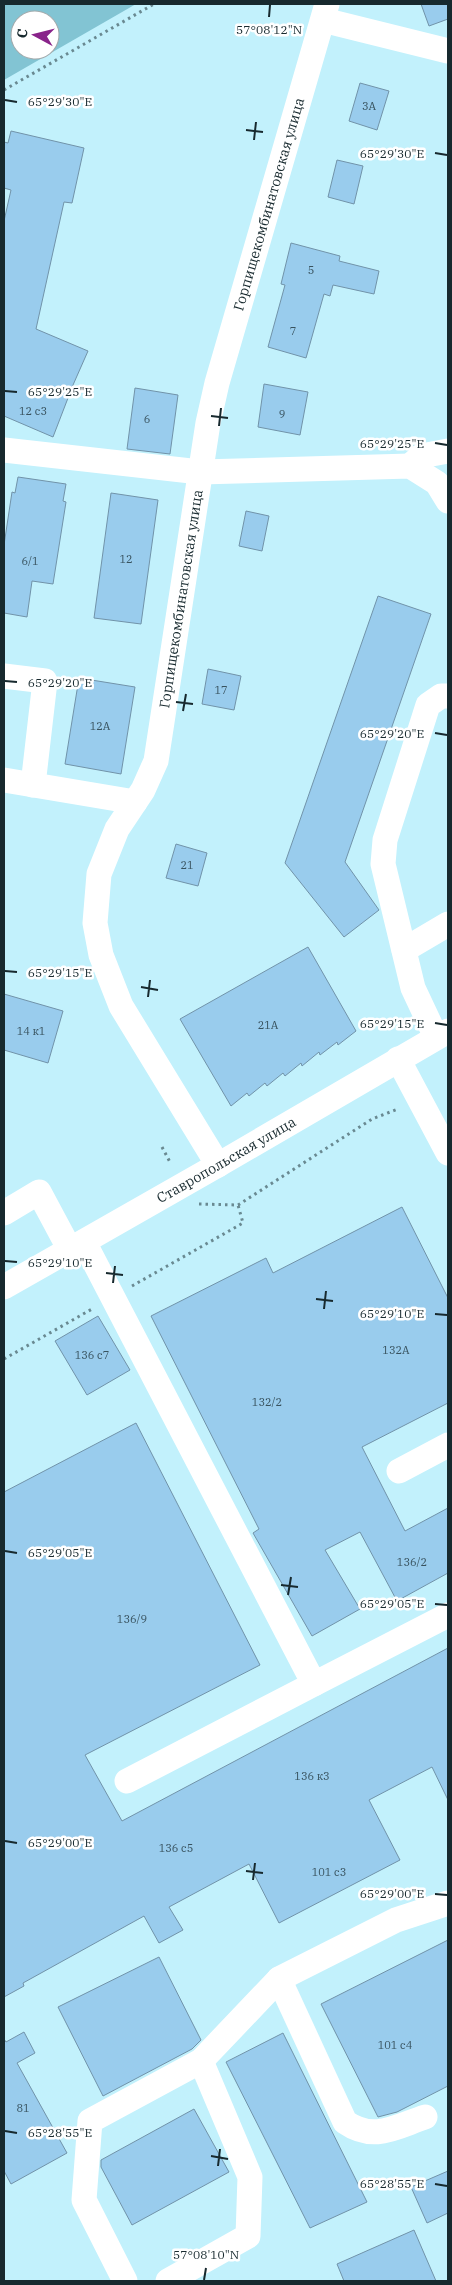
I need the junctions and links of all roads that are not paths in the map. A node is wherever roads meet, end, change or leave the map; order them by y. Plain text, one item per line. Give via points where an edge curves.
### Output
1 (325, 12) edge
2 (448, 51) edge
3 (4, 450) edge
4 (448, 450) edge
5 (410, 466) junction
6 (200, 472) junction
7 (448, 501) edge
8 (4, 676) edge
9 (448, 696) edge
10 (4, 780) edge
11 (32, 785) junction
12 (135, 802) junction
13 (448, 924) edge
14 (404, 950) junction
15 (445, 1033) edge
16 (398, 1059) junction
17 (448, 1153) edge
18 (218, 1165) junction
19 (4, 1213) edge
20 (77, 1246) junction
21 (4, 1287) edge
22 (448, 1445) edge
23 (399, 1471) dead end
24 (448, 1615) edge
25 (314, 1684) junction
26 (127, 1781) dead end
27 (448, 1903) edge
28 (279, 1979) junction
29 (201, 2060) junction
30 (425, 2118) dead end
31 (125, 2281) edge
32 (168, 2281) edge

1 - 2 street
1 - 6 street, Горпищекомбинатовская улица via 217,383
3 - 6 street
4 - 5 street via 421,456
5 - 6 street
5 - 7 street via 437,483
6 - 12 street, Горпищекомбинатовская улица via 156,761
8 - 11 street via 45,680
9 - 14 street via 441,696 428,705 385,840 383,864
10 - 11 street
11 - 12 street
12 - 18 street, Горпищекомбинатовская улица via 117,829 99,874 95,923 101,955 121,1006
13 - 14 street
14 - 15 street via 413,988
15 - 16 street, Ставропольская улица
16 - 17 street
16 - 18 street, Ставропольская улица
18 - 20 street, Ставропольская улица
19 - 20 street via 39,1192
20 - 21 street, Ставропольская улица
20 - 25 street
22 - 23 street
24 - 25 street
25 - 26 street
27 - 28 street via 396,1920
28 - 29 street
28 - 30 street via 345,2122 358,2130 376,2133
29 - 31 street via 90,2121 84,2200
29 - 32 street via 250,2177 248,2236

